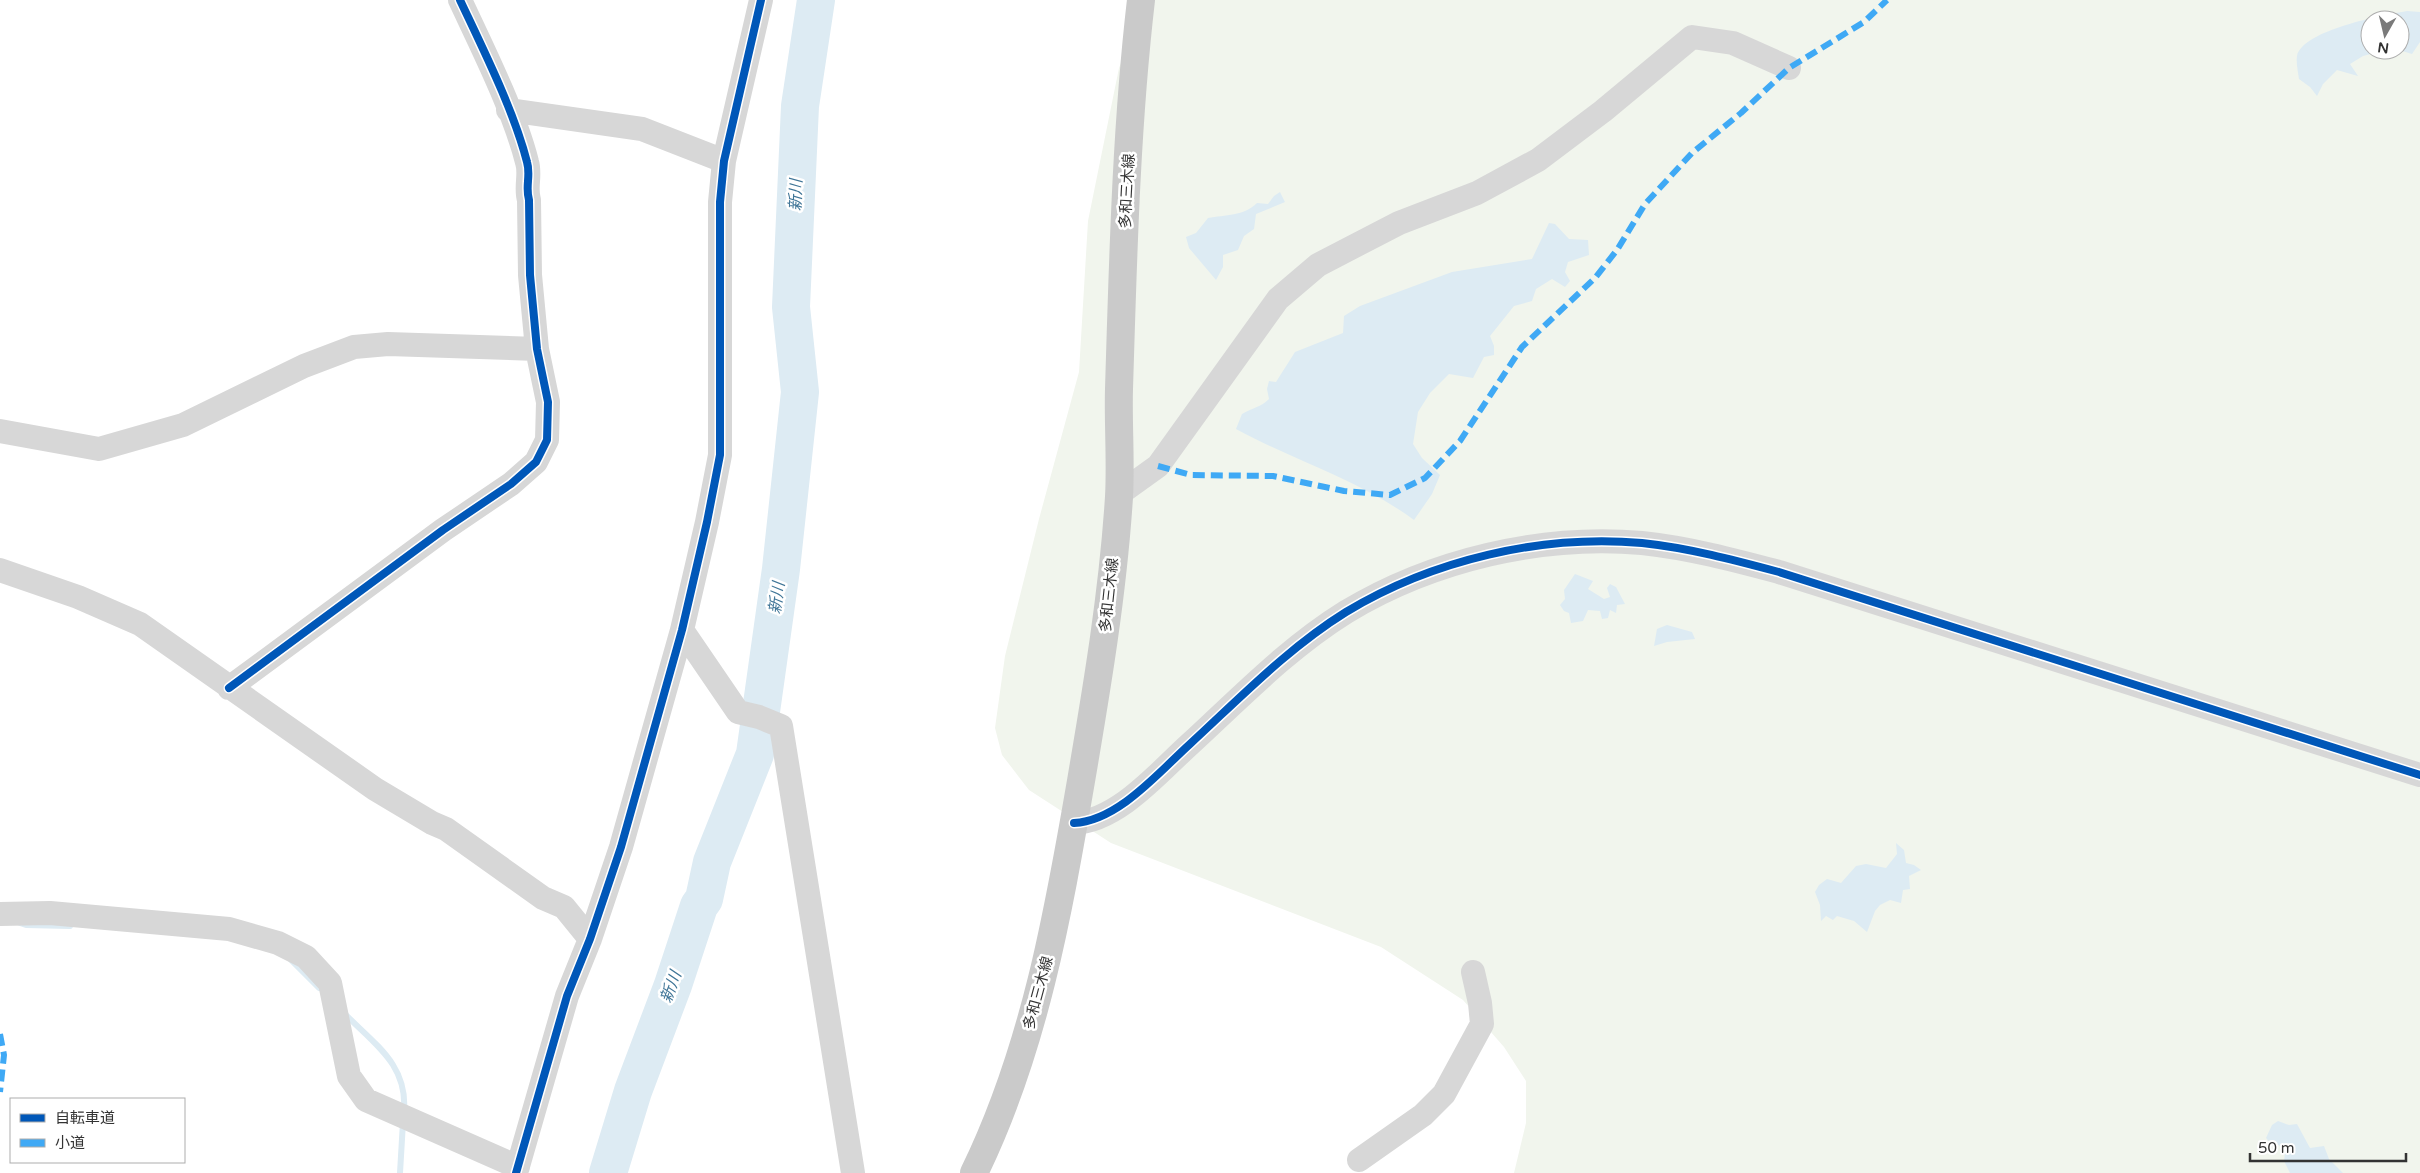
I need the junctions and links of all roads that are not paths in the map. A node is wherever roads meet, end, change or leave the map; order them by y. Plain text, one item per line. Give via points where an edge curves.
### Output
1 (460, 0) edge
2 (761, 0) edge
3 (1141, 0) edge
4 (1789, 68) dead end
5 (508, 110) junction
6 (724, 161) junction
7 (538, 350) junction
8 (0, 431) edge
9 (1119, 494) junction
10 (0, 570) edge
11 (682, 630) junction
12 (230, 688) junction
13 (2420, 775) edge
14 (1074, 823) junction
15 (0, 914) edge
16 (590, 939) junction
17 (1473, 972) dead end
18 (1360, 1163) edge
19 (517, 1170) edge
20 (853, 1173) edge
21 (974, 1173) edge

1 - 5 street
2 - 6 street
3 - 9 main road, 多和三木線 via 1129,139 1122,292
4 - 9 street via 1733,43 1692,37 1538,160 1477,193 1399,223 1318,265 1278,299 1158,466
5 - 6 street via 642,129
5 - 7 street via 528,164 530,275
6 - 11 street via 720,212 720,455
7 - 8 street via 388,344 354,347 304,366 183,425 100,449
7 - 12 street via 548,402 547,440 536,462 511,484 443,530
9 - 14 main road, 多和三木線 via 1106,630
10 - 12 street via 78,597 140,624
11 - 16 street
11 - 20 street via 738,712 781,726
12 - 16 street via 375,789 446,829 543,898 564,907
13 - 14 street via 1779,572 1699,551 1642,543 1581,542 1460,561 1346,612 1286,655 1142,787 1108,814 1088,822
14 - 21 main road, 多和三木線 via 1055,929 1035,1008 1010,1091
15 - 19 street via 50,912 229,929 278,943 306,957 330,983 349,1076 366,1100
16 - 19 street via 568,996
17 - 18 street via 1482,1024 1444,1094 1423,1115

